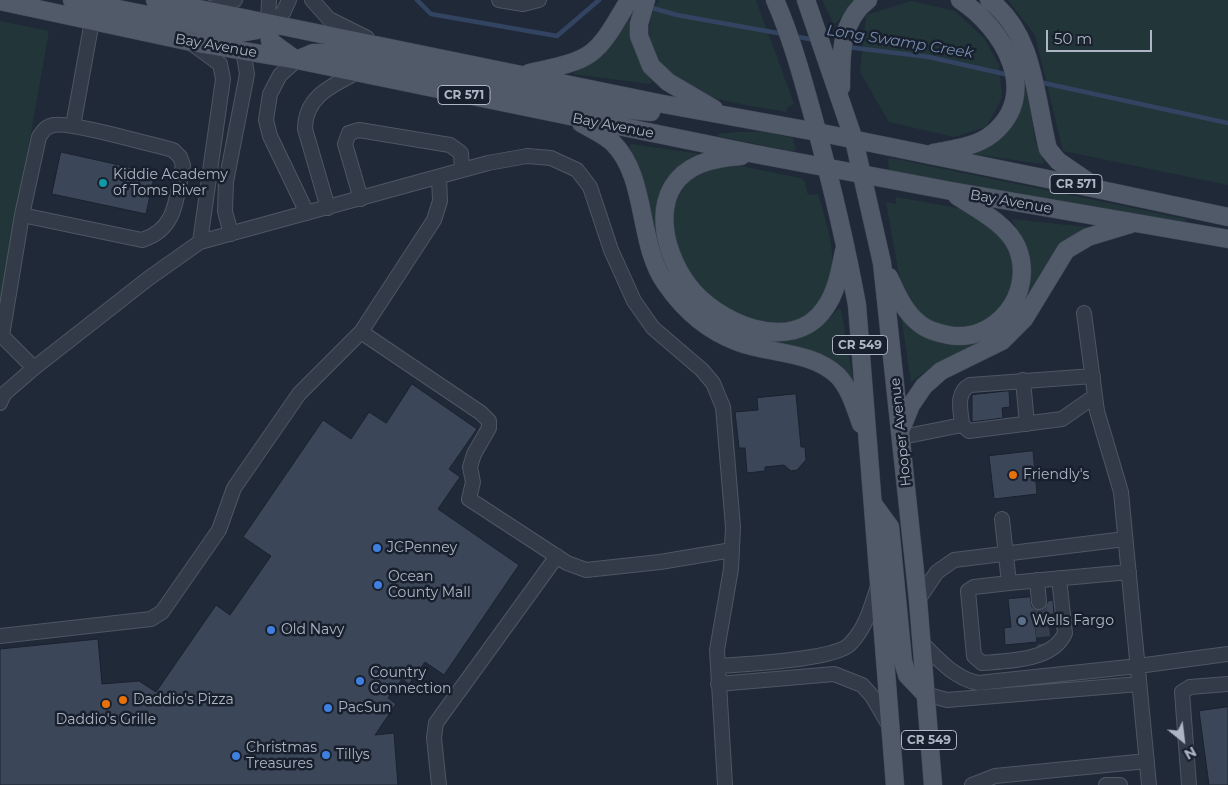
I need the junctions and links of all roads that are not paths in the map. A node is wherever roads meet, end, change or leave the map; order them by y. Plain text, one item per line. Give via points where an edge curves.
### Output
1 (72, 0) edge
2 (155, 0) edge
3 (269, 0) edge
4 (290, 0) edge
5 (312, 0) edge
6 (499, 0) edge
7 (539, 0) edge
8 (806, 0) edge
9 (868, 0) edge
10 (960, 0) edge
11 (989, 0) edge
12 (0, 1) edge
13 (637, 5) edge
14 (232, 7) edge
15 (776, 7) edge
16 (92, 21) junction
17 (268, 23) junction
18 (239, 33) junction
19 (190, 42) junction
20 (386, 47) junction
21 (243, 50) junction
22 (833, 53) junction
23 (296, 60) junction
24 (356, 73) junction
25 (521, 74) junction
26 (721, 113) junction
27 (572, 118) junction
28 (73, 126) junction
29 (817, 132) junction
30 (854, 140) junction
31 (755, 154) junction
32 (923, 155) junction
33 (826, 166) junction
34 (462, 170) junction
35 (863, 174) junction
36 (439, 177) junction
37 (1097, 189) junction
38 (951, 191) junction
39 (362, 199) junction
40 (328, 208) junction
41 (307, 213) junction
42 (22, 215) junction
43 (1228, 217) edge
44 (1136, 223) junction
45 (231, 234) junction
46 (1228, 239) edge
47 (200, 242) junction
48 (846, 243) junction
49 (882, 263) junction
50 (1084, 313) dead end
51 (361, 332) junction
52 (34, 368) junction
53 (1093, 376) junction
54 (1023, 380) junction
55 (1095, 396) junction
56 (0, 403) edge
57 (1027, 424) junction
58 (962, 425) junction
59 (902, 433) junction
60 (870, 447) junction
61 (874, 505) junction
62 (1002, 519) dead end
63 (1125, 539) junction
64 (732, 550) junction
65 (1006, 554) junction
66 (557, 556) junction
67 (1128, 572) junction
68 (1059, 578) junction
69 (879, 580) junction
70 (1037, 580) junction
71 (1009, 583) junction
72 (918, 600) junction
73 (1039, 602) tunnel mouth
74 (0, 636) edge
75 (921, 642) junction
76 (1228, 654) edge
77 (719, 666) junction
78 (1138, 666) junction
79 (718, 684) junction
80 (1139, 684) junction
81 (1228, 684) edge
82 (925, 694) junction
83 (890, 728) junction
84 (1147, 761) junction
85 (439, 785) edge
86 (725, 785) edge
87 (895, 785) edge
88 (933, 785) edge
89 (972, 785) edge
90 (1106, 785) edge
91 (1120, 785) edge
92 (1149, 785) edge
93 (1189, 785) edge

1 - 18 main road
2 - 14 main road, Bay Avenue / CR 571 via 205,10
3 - 17 lane
4 - 17 lane via 283,13
5 - 20 lane via 329,19
6 - 7 lane via 522,4
8 - 22 main road via 819,33
9 - 22 main road via 858,7
10 - 32 main road via 994,30 1013,67 1013,104 1005,121 991,135 970,146
11 - 37 main road via 1015,28 1028,55 1048,148 1058,160
12 - 16 main road, Bay Avenue / CR 571
13 - 25 main road via 594,53 576,63
13 - 26 main road via 639,36 651,66 658,74
14 - 17 main road, Bay Avenue / CR 571
14 - 18 main road
15 - 29 main road, CR 549 via 794,49
16 - 19 main road, Bay Avenue / CR 571
16 - 28 lane
17 - 18 main road via 257,30
17 - 20 main road, Bay Avenue / CR 571
17 - 23 main road via 270,41
18 - 21 main road
19 - 21 main road, Bay Avenue / CR 571
19 - 47 lane via 220,64 223,79
20 - 25 main road, Bay Avenue / CR 571
21 - 23 main road, Bay Avenue / CR 571
21 - 45 lane via 247,74 226,182 225,211
22 - 30 main road, Hooper Avenue / CR 549 via 841,100
23 - 24 main road, Bay Avenue / CR 571
23 - 26 main road via 313,53 329,52 603,107 670,114
23 - 41 lane via 280,75 270,94 266,120 270,136
24 - 27 main road, Bay Avenue / CR 571
24 - 40 lane via 315,98 305,120
25 - 26 main road, Bay Avenue / CR 571
26 - 29 main road, Bay Avenue / CR 571
27 - 31 main road, Bay Avenue / CR 571
27 - 60 main road via 613,142 629,165 653,258 665,283 689,311 717,332 739,342 807,358 829,369 846,386
28 - 42 lane via 55,124 45,128 39,137
28 - 42 lane via 173,150 182,164 171,219 142,240
29 - 30 main road, Bay Avenue / CR 571
29 - 33 main road, CR 549
30 - 32 main road, Bay Avenue / CR 571
30 - 35 main road, Hooper Avenue / CR 549
31 - 33 main road, Bay Avenue / CR 571
31 - 48 main road via 721,158 698,165 680,179 668,196 664,231 668,248 679,272 700,298 732,320 765,332 782,333 798,329 825,309 836,286
32 - 37 main road, Bay Avenue / CR 571
33 - 35 main road, Bay Avenue / CR 571
33 - 48 main road, CR 549
34 - 36 lane
34 - 39 lane via 461,153 450,144 359,130 349,132 345,144
34 - 64 lane via 527,156 551,158 576,170 590,187 611,250 634,301 653,328 702,370 713,383 724,407
35 - 38 main road, Bay Avenue / CR 571
35 - 49 main road, Hooper Avenue / CR 549
36 - 39 lane
36 - 51 lane via 440,201 434,220
37 - 43 main road, Bay Avenue / CR 571
38 - 44 main road, Bay Avenue / CR 571
38 - 49 main road via 994,220 1017,247 1021,267 1018,294 1006,315 990,329 972,335 938,333 920,325 908,312
39 - 40 lane
40 - 41 lane
41 - 45 lane
42 - 52 lane via 2,336
44 - 46 main road, Bay Avenue / CR 571
44 - 59 main road via 1088,237 1066,250 1024,319 1002,342 941,371 924,386 911,405
45 - 47 lane
47 - 52 lane
48 - 60 main road, CR 549 via 857,305
49 - 59 main road, Hooper Avenue / CR 549
50 - 53 lane
51 - 66 lane via 489,421 489,428 470,467 473,482 469,500
51 - 74 lane via 299,394 234,488 219,530 162,612 151,619
52 - 56 lane via 4,394
53 - 54 lane
53 - 55 lane
54 - 57 lane
54 - 58 lane via 970,385 963,389 960,394
55 - 57 lane via 1062,419
55 - 63 lane via 1121,492
57 - 58 lane via 969,431
58 - 59 lane
59 - 72 main road, Hooper Avenue / CR 549
60 - 61 main road, CR 549
61 - 69 main road, CR 549
61 - 82 main road via 890,527 903,661 907,675
62 - 65 lane
63 - 65 lane
63 - 67 lane
64 - 66 lane via 586,570
64 - 77 lane via 717,650
65 - 71 lane
65 - 72 lane via 954,560 938,572
66 - 85 lane via 436,723 434,738
67 - 68 lane
67 - 78 lane
68 - 70 lane
68 - 71 lane via 1065,633 1061,641 1036,658 982,663 974,656 968,591 974,587
69 - 77 lane via 862,630 849,646 830,654
69 - 83 main road, CR 549
70 - 71 lane
70 - 73 lane
72 - 75 main road, Hooper Avenue / CR 549
75 - 78 lane via 958,675 978,682
75 - 82 main road, Hooper Avenue / CR 549
76 - 78 lane
77 - 79 lane
78 - 80 lane
79 - 83 lane via 834,674 862,686 872,696
79 - 86 lane
80 - 82 lane via 947,700
80 - 84 lane
81 - 93 lane via 1190,687 1182,692
82 - 88 main road, Hooper Avenue / CR 549
83 - 87 main road, CR 549
84 - 89 lane via 994,776
84 - 92 lane
90 - 91 lane

